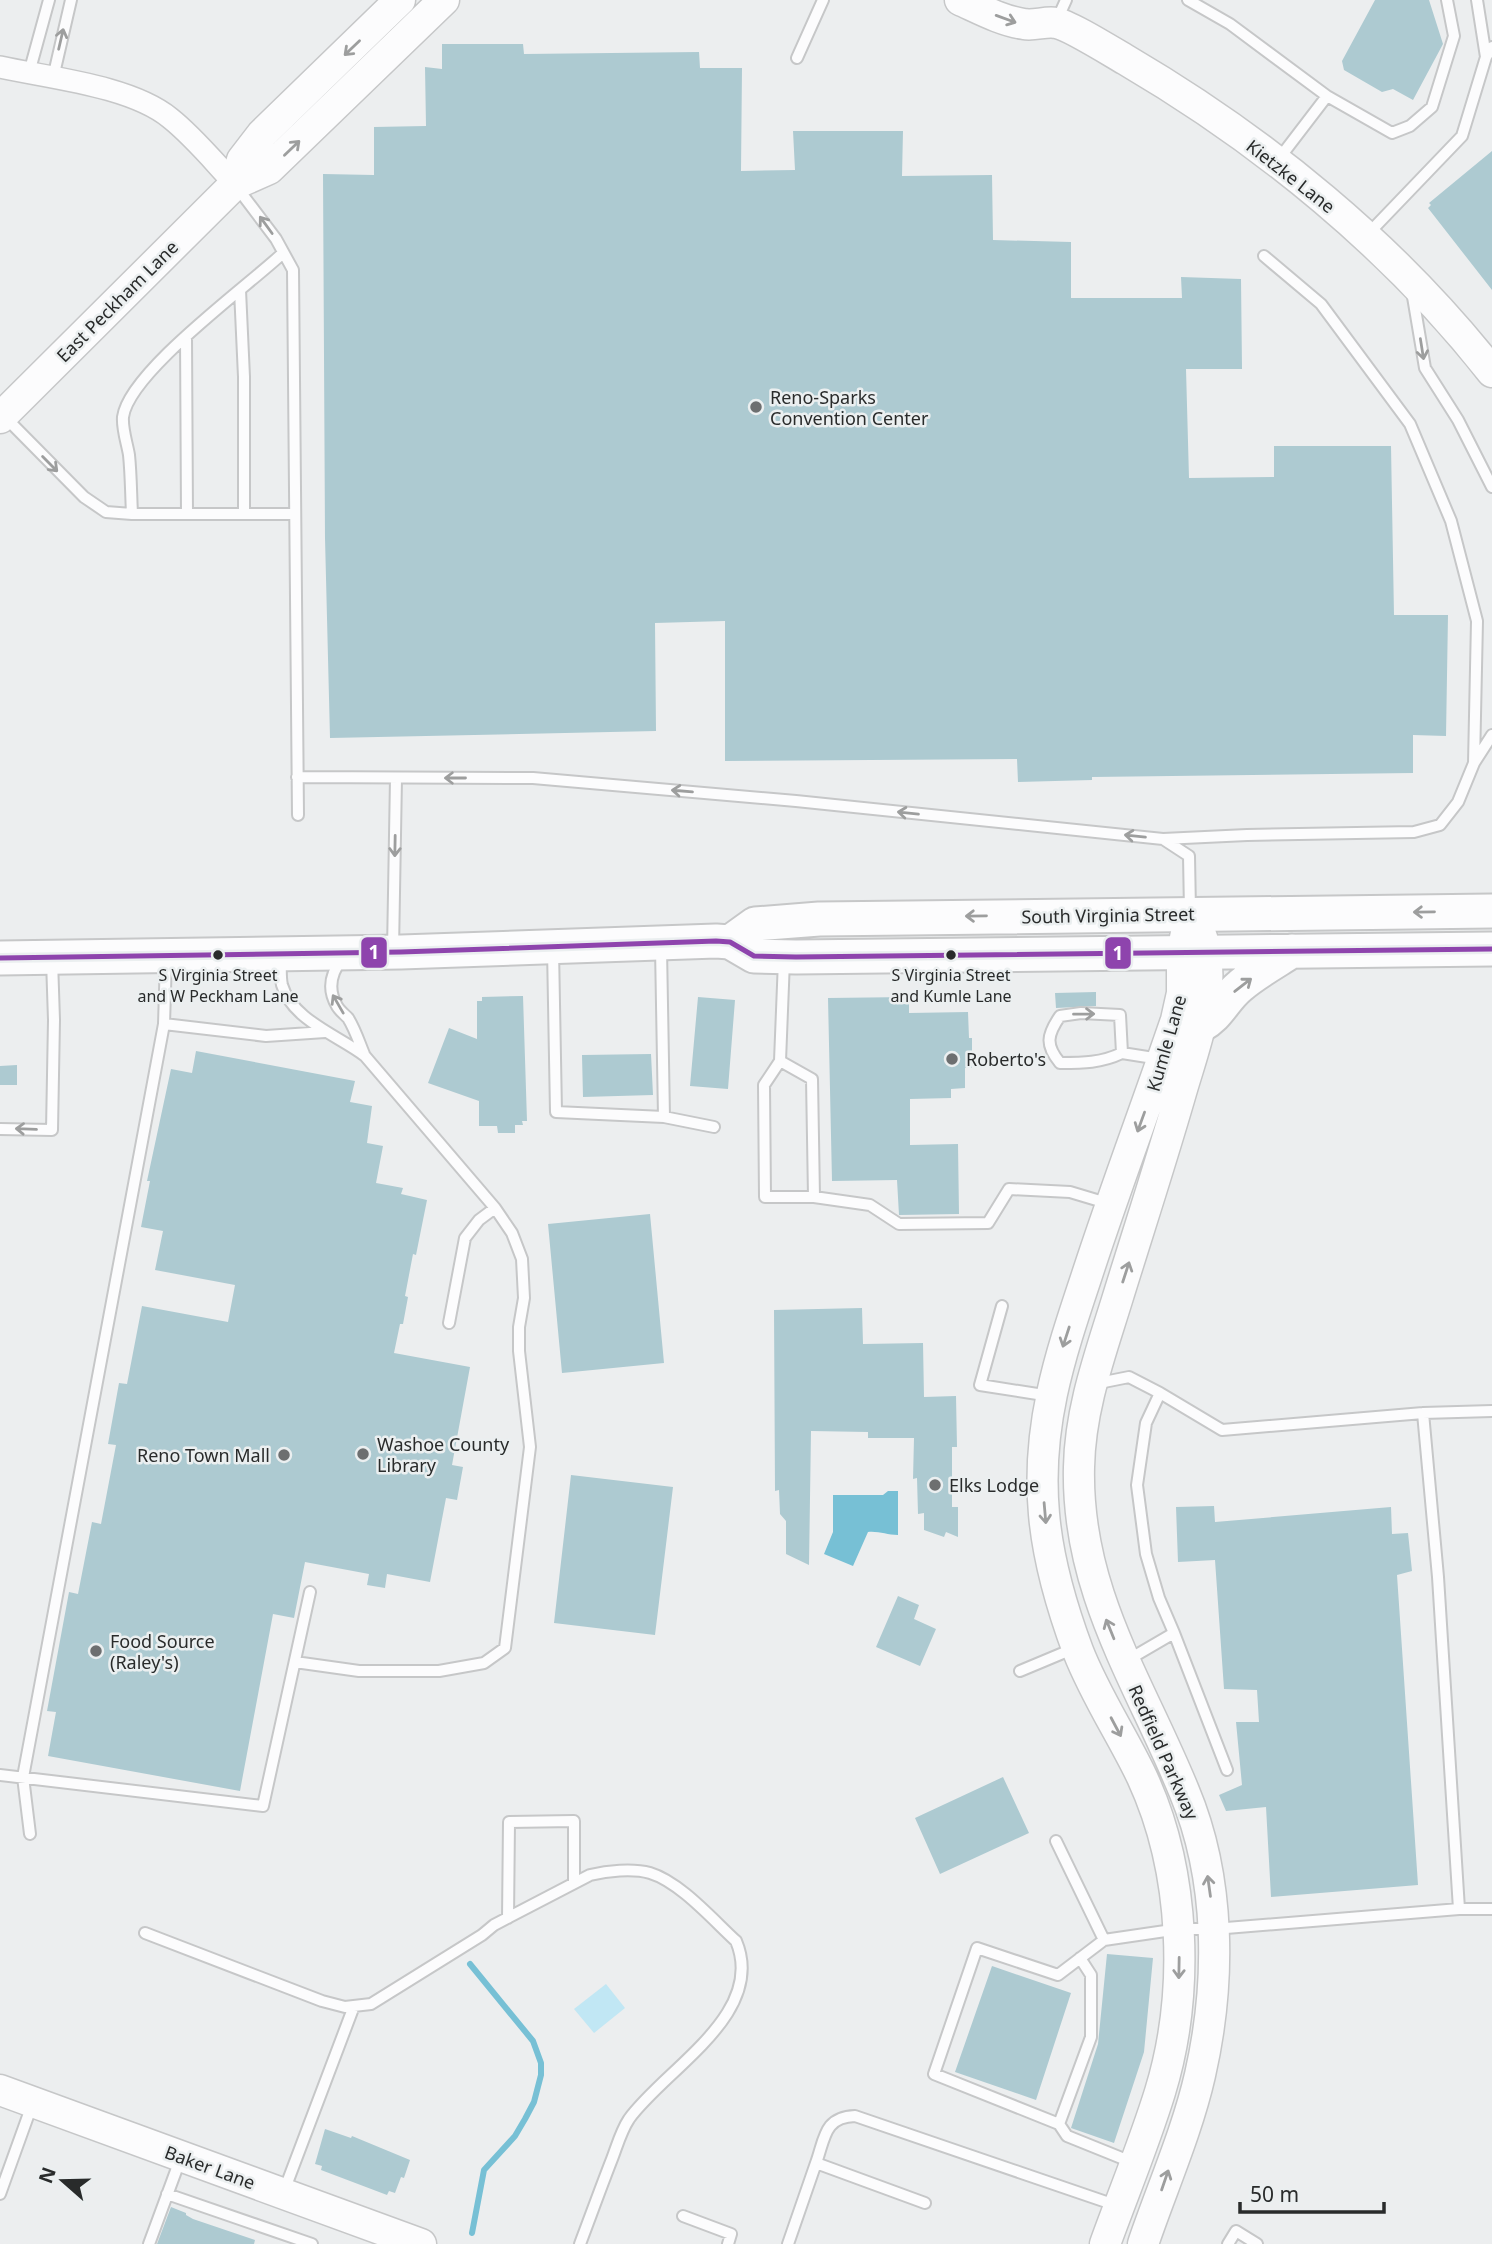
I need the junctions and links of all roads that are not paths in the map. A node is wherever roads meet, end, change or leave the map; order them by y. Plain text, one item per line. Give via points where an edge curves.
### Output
1 (48, 0) edge
2 (71, 0) edge
3 (400, 0) edge
4 (444, 0) edge
5 (960, 0) edge
6 (1188, 0) edge
7 (1447, 0) edge
8 (1477, 0) edge
9 (821, 5) edge
10 (1055, 8) edge
11 (1489, 52) edge
12 (797, 58) dead end
13 (0, 67) edge
14 (29, 73) junction
15 (53, 78) junction
16 (1327, 96) junction
17 (1276, 163) junction
18 (235, 184) junction
19 (1365, 236) junction
20 (284, 253) junction
21 (1264, 256) dead end
22 (1410, 282) junction
23 (240, 290) junction
24 (186, 337) junction
25 (1492, 372) edge
26 (1, 415) edge
27 (1492, 487) edge
28 (132, 514) junction
29 (187, 514) junction
30 (244, 514) junction
31 (295, 514) junction
32 (1492, 735) edge
33 (1474, 763) junction
34 (297, 777) junction
35 (396, 778) junction
36 (298, 815) dead end
37 (1163, 839) junction
38 (1492, 911) edge
39 (1190, 914) junction
40 (730, 942) junction
41 (661, 943) junction
42 (553, 946) junction
43 (1492, 949) edge
44 (1292, 951) junction
45 (348, 952) junction
46 (393, 952) junction
47 (1194, 952) junction
48 (280, 953) junction
49 (166, 955) junction
50 (52, 957) junction
51 (783, 957) junction
52 (0, 958) edge
53 (164, 1024) junction
54 (1200, 1026) junction
55 (325, 1032) junction
56 (1122, 1053) junction
57 (365, 1056) junction
58 (1163, 1060) junction
59 (780, 1061) junction
60 (664, 1117) junction
61 (714, 1127) dead end
62 (0, 1129) edge
63 (814, 1197) junction
64 (1111, 1204) junction
65 (495, 1208) junction
66 (1002, 1306) dead end
67 (449, 1323) dead end
68 (1091, 1384) junction
69 (1160, 1393) junction
70 (1050, 1396) junction
71 (1492, 1411) edge
72 (1423, 1413) junction
73 (310, 1592) dead end
74 (1174, 1633) junction
75 (1077, 1647) junction
76 (1124, 1661) junction
77 (295, 1662) junction
78 (1020, 1671) dead end
79 (1227, 1770) dead end
80 (0, 1775) edge
81 (23, 1777) junction
82 (30, 1834) dead end
83 (1056, 1841) dead end
84 (574, 1883) junction
85 (1459, 1909) junction
86 (1492, 1909) edge
87 (508, 1918) junction
88 (1179, 1929) junction
89 (1214, 1929) junction
90 (145, 1933) dead end
91 (1104, 1940) junction
92 (1080, 1958) junction
93 (354, 2006) junction
94 (0, 2090) edge
95 (33, 2103) junction
96 (1059, 2123) junction
97 (181, 2157) junction
98 (1134, 2163) junction
99 (816, 2164) junction
100 (0, 2194) edge
101 (167, 2194) junction
102 (283, 2194) junction
103 (925, 2203) dead end
104 (1119, 2206) junction
105 (683, 2216) dead end
106 (412, 2243) edge
107 (149, 2244) edge
108 (312, 2244) edge
109 (580, 2244) edge
110 (727, 2244) edge
111 (788, 2244) edge
112 (1105, 2244) edge
113 (1143, 2244) edge
114 (1228, 2244) edge
115 (1257, 2244) edge

1 - 14 lane
15 -> 2 lane
3 -> 18 street, East Peckham Lane via 257,140 242,160
18 -> 4 street, East Peckham Lane via 269,169
5 -> 10 street, Kietzke Lane via 1028,25
6 - 16 lane via 1230,24
7 - 16 lane via 1454,36 1432,107 1422,117 1392,133
8 - 11 lane
9 - 12 lane
10 - 17 street, Kietzke Lane
11 - 19 lane via 1462,136
13 - 14 street
14 - 15 street
15 - 18 street via 117,92 169,117
16 - 17 lane
17 - 19 street, Kietzke Lane
20 -> 18 lane
18 - 26 street, East Peckham Lane
19 - 22 street, Kietzke Lane
20 - 23 lane
20 - 31 lane via 293,270
21 - 33 lane via 1321,304 1410,424 1451,521 1477,621
22 - 25 street, Kietzke Lane
22 -> 27 lane via 1425,368
23 - 24 lane
23 - 30 lane
24 - 28 lane via 145,378 127,404 123,419
24 - 29 lane
26 -> 28 lane via 84,497 106,512
28 - 29 lane
29 - 30 lane
30 - 31 lane
31 - 34 lane
32 - 33 lane
33 - 37 lane via 1458,802 1440,824 1414,832
34 - 35 lane
34 - 36 lane
37 -> 35 lane via 533,778
35 -> 46 lane
37 - 39 lane via 1189,856
38 -> 39 main road, South Virginia Street
39 -> 40 main road, South Virginia Street via 819,919 755,924
39 - 47 street, Kumle Lane
40 - 41 main road
40 - 51 main road via 754,956
41 - 42 main road
41 - 60 lane
42 - 46 main road
42 - 60 lane via 556,1112
43 - 44 main road
44 - 47 main road
54 -> 44 main road via 1212,1020 1241,985
45 - 46 main road
45 - 48 main road
57 -> 45 lane via 330,985 334,970
47 - 51 main road
47 - 54 street, Kumle Lane via 1206,1001
47 - 58 street, Kumle Lane
48 - 49 main road
48 - 55 lane via 282,986 295,1007
49 - 50 main road
49 - 53 lane
50 - 52 main road
50 -> 62 lane via 52,1130
51 - 59 lane
53 - 55 lane via 266,1036
53 - 81 lane
68 -> 54 street, Kumle Lane
55 - 57 lane
56 -> 56 lane via 1091,1063 1060,1063 1050,1051 1050,1031 1060,1016 1121,1015
56 - 58 lane
57 - 65 lane
58 -> 64 street, Kumle Lane
59 - 63 lane via 812,1079
59 - 63 lane via 764,1085 765,1197
60 - 61 lane
63 - 64 lane via 870,1205 899,1224 988,1223 1009,1189 1070,1192
64 -> 70 street, Kumle Lane
65 - 67 lane via 465,1238
65 - 77 lane via 522,1259 519,1350 530,1447 505,1648 484,1663 439,1671 359,1671
66 - 70 lane via 981,1385
68 - 69 lane via 1129,1377
68 - 70 street
76 -> 68 street, Redfield Parkway via 1097,1596 1081,1511 1081,1440
69 - 72 lane via 1222,1430
69 - 74 lane via 1146,1423 1137,1485 1146,1554
70 -> 75 street, Redfield Parkway via 1044,1513 1051,1561
71 - 72 lane
72 - 85 lane
73 - 77 lane
74 - 76 lane
74 - 79 lane
75 - 78 lane
75 -> 88 street, Redfield Parkway via 1154,1807
89 -> 76 street, Redfield Parkway via 1199,1833 1185,1792
77 - 81 lane via 262,1806
80 - 81 lane
81 - 82 lane
83 - 91 lane
84 - 87 lane
84 - 87 lane via 574,1821 509,1822
84 - 109 lane via 604,1872 647,1872 665,1879 736,1941 743,1968 733,2001 712,2034 628,2121
85 - 86 lane
85 - 89 lane
87 - 93 lane via 371,2004
88 - 89 lane
88 - 91 lane
88 -> 98 street, Redfield Parkway via 1179,1997 1172,2040 1160,2091
113 -> 89 street, Redfield Parkway via 1199,2078 1210,2028
90 - 93 lane via 323,2001
91 - 92 lane
92 - 96 lane via 1091,1975 1091,2037
92 - 96 lane via 1058,1975 976,1948 934,2074
93 - 102 lane
94 - 95 street, Baker Lane
95 - 97 street, Baker Lane
95 - 100 lane
96 - 98 lane via 1067,2136
97 - 101 lane
97 - 102 street, Baker Lane
98 - 104 street, Redfield Parkway
99 - 103 lane
99 - 104 lane via 829,2125 841,2117 855,2116
99 - 111 lane
101 - 107 lane
101 - 108 lane
102 - 106 street, Baker Lane
104 - 112 street, Redfield Parkway
105 - 110 lane via 731,2234
114 - 115 lane via 1236,2231

